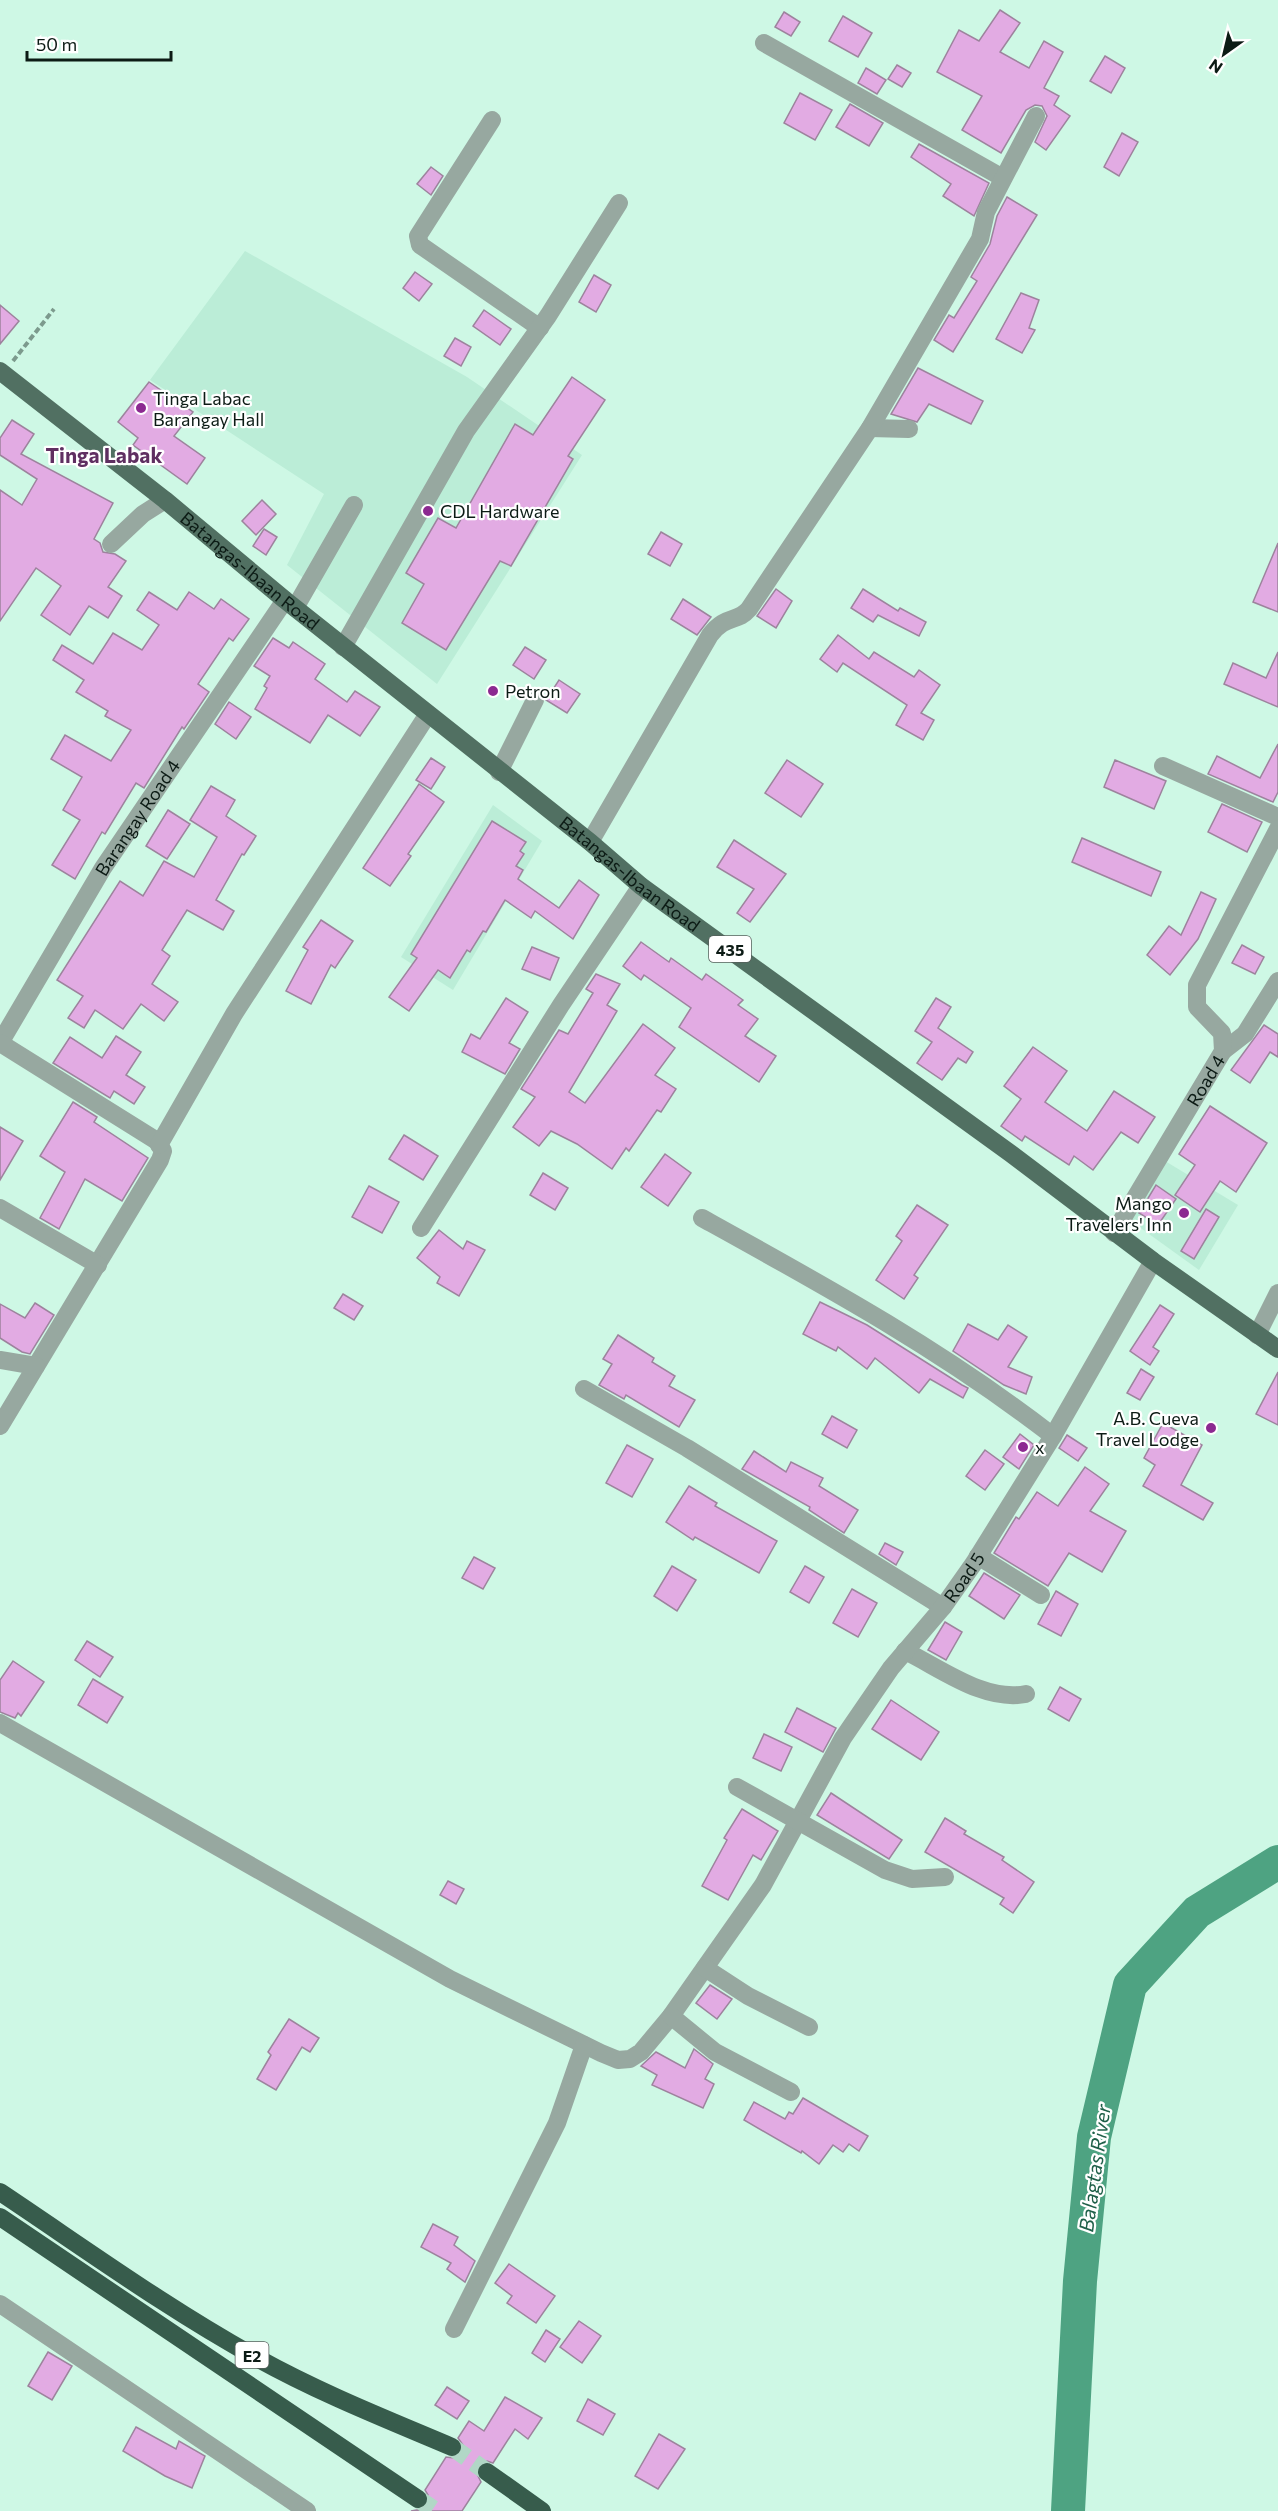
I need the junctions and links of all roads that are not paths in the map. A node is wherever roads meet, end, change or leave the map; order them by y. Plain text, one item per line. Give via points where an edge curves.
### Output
1 (764, 43) dead end
2 (1036, 116) dead end
3 (492, 120) dead end
4 (1003, 178) junction
5 (619, 203) dead end
6 (540, 328) junction
7 (2, 372) edge
8 (870, 428) junction
9 (909, 429) dead end
10 (165, 500) junction
11 (354, 505) dead end
12 (111, 544) dead end
13 (290, 604) junction
14 (343, 647) junction
15 (535, 700) dead end
16 (428, 714) junction
17 (1164, 766) dead end
18 (499, 772) junction
19 (1278, 817) edge
20 (1278, 829) edge
21 (590, 842) junction
22 (642, 886) junction
23 (1278, 981) edge
24 (0, 1043) edge
25 (1223, 1051) junction
26 (159, 1145) junction
27 (0, 1208) edge
28 (702, 1218) dead end
29 (422, 1228) dead end
30 (1114, 1233) junction
31 (1153, 1262) junction
32 (98, 1265) junction
33 (1278, 1293) edge
34 (1257, 1335) junction
35 (1278, 1349) edge
36 (0, 1360) edge
37 (36, 1366) junction
38 (584, 1389) dead end
39 (0, 1426) edge
40 (1053, 1436) junction
41 (978, 1556) junction
42 (1041, 1595) dead end
43 (943, 1607) junction
44 (905, 1651) junction
45 (1026, 1694) dead end
46 (0, 1723) edge
47 (737, 1786) dead end
48 (797, 1821) junction
49 (945, 1877) dead end
50 (705, 1968) junction
51 (671, 2016) junction
52 (808, 2027) dead end
53 (584, 2045) junction
54 (791, 2092) dead end
55 (0, 2192) edge
56 (0, 2217) edge
57 (0, 2304) edge
58 (454, 2329) dead end
59 (452, 2448) tunnel mouth
60 (487, 2472) tunnel mouth
61 (418, 2499) tunnel mouth
62 (308, 2511) edge
63 (542, 2511) edge

1 - 4 street
2 - 4 street
3 - 6 street via 418,236 420,245
4 - 8 street via 986,212 980,239
5 - 6 street
6 - 14 street via 466,431
7 - 10 main road, Batangas-Ibaan Road / 435
8 - 9 street
8 - 21 street via 749,609 744,615 726,619 710,635
10 - 12 street via 143,514
10 - 13 main road, Batangas-Ibaan Road / 435
11 - 13 street, Barangay Road 4
13 - 14 main road, Batangas-Ibaan Road / 435
13 - 24 street, Barangay Road 4 via 103,868
14 - 16 main road, Batangas-Ibaan Road / 435
15 - 18 street
16 - 18 main road, Batangas-Ibaan Road / 435
16 - 26 street via 234,1014
17 - 19 street
18 - 21 main road, Batangas-Ibaan Road / 435
20 - 25 street, Road 4 via 1197,985 1197,1007 1222,1033
21 - 22 main road, Batangas-Ibaan Road / 435
22 - 29 street via 561,1005
22 - 30 main road, Batangas-Ibaan Road / 435
23 - 25 street via 1245,1034
24 - 26 street
25 - 30 street, Road 4
26 - 32 street via 163,1151 160,1160
27 - 32 street
28 - 40 street via 939,1353
30 - 31 main road, Batangas-Ibaan Road / 435
31 - 34 main road, Batangas-Ibaan Road / 435
31 - 40 street, Road 5
32 - 37 street
33 - 34 street
34 - 35 main road, Batangas-Ibaan Road / 435
36 - 37 street
37 - 39 street
38 - 43 street via 687,1448
40 - 41 street, Road 5
41 - 42 street
41 - 43 street, Road 5
43 - 44 street, Road 5
44 - 45 street via 990,1694
44 - 48 street, Road 5 via 843,1738
46 - 53 street via 450,1979
47 - 48 street
48 - 49 street via 885,1870 912,1879
48 - 50 street, Road 5 via 764,1885
50 - 51 street, Road 5
50 - 52 street
51 - 53 street, Road 5 via 641,2052 630,2059 618,2060
51 - 54 street via 715,2052
53 - 58 street via 557,2123
55 - 59 highway, E2 via 256,2358 357,2408
56 - 61 highway, E2
57 - 62 street
60 - 63 highway

